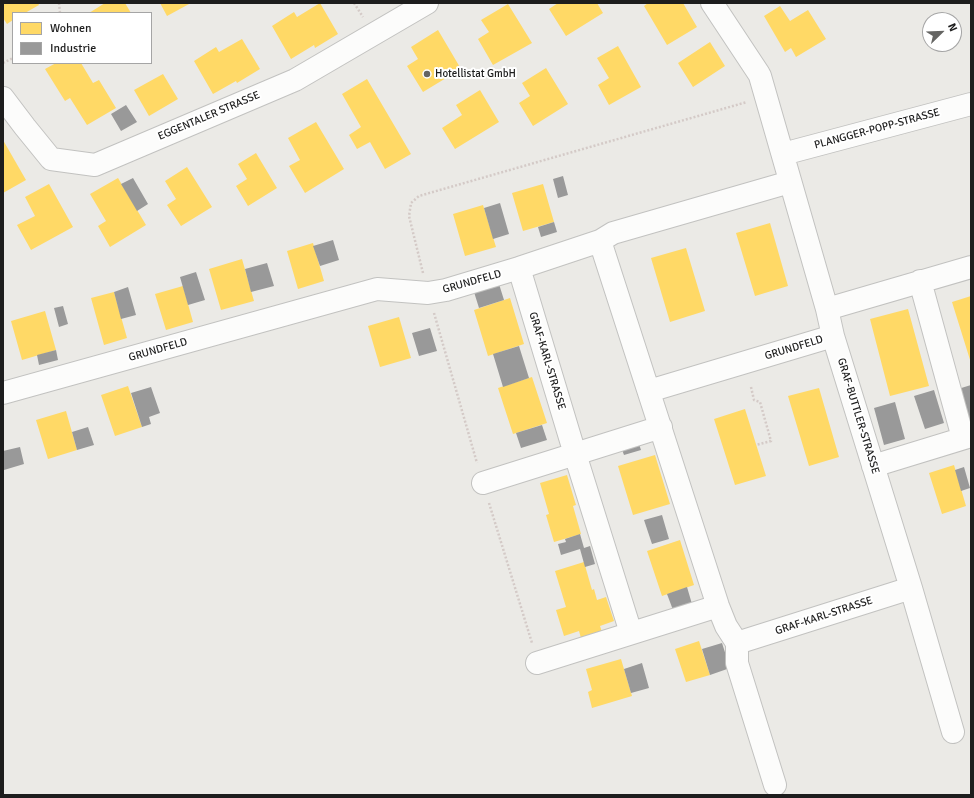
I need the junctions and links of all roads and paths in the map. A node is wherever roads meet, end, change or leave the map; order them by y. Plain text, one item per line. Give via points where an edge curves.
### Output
1 (427, 3) edge
2 (712, 3) edge
3 (12, 58) edge
4 (3, 63) edge
5 (762, 82) junction
6 (3, 98) edge
7 (971, 104) edge
8 (782, 154) junction
9 (790, 182) junction
10 (600, 241) junction
11 (971, 267) edge
12 (519, 268) junction
13 (920, 282) junction
14 (428, 293) junction
15 (827, 309) junction
16 (833, 336) junction
17 (750, 387) dead end
18 (649, 391) junction
19 (3, 393) edge
20 (661, 427) junction
21 (967, 437) edge
22 (756, 445) dead end
23 (574, 454) junction
24 (873, 466) junction
25 (483, 483) dead end
26 (911, 588) junction
27 (718, 606) junction
28 (631, 633) junction
29 (737, 643) junction
30 (538, 663) dead end
31 (953, 732) dead end
32 (775, 785) dead end

1 - 6 street, EGGENTALER STRASSE via 295,80 94,165 52,159
2 - 5 street, GRAF-BUTTLER-STRASSE
3 - 4 path
5 - 8 street, GRAF-BUTTLER-STRASSE
5 - 14 path via 419,196 411,203 409,216
7 - 8 street, PLANGGER-POPP-STRASSE
8 - 9 street, GRAF-BUTTLER-STRASSE
9 - 10 street, GRUNDFELD via 613,233
9 - 15 street, GRAF-BUTTLER-STRASSE
10 - 12 street, GRUNDFELD
10 - 18 street
11 - 13 street
12 - 14 street, GRUNDFELD
12 - 23 street, GRAF-KARL-STRASSE
13 - 15 street
13 - 21 street
14 - 19 street, GRUNDFELD via 377,289
15 - 16 street, GRAF-BUTTLER-STRASSE
16 - 18 street, GRUNDFELD
16 - 24 street, GRAF-BUTTLER-STRASSE
17 - 22 path via 754,400 760,402 772,441
18 - 20 street
20 - 23 street
20 - 27 street
21 - 24 street
23 - 25 street
23 - 28 street, GRAF-KARL-STRASSE
24 - 26 street, GRAF-BUTTLER-STRASSE
26 - 29 street, GRAF-KARL-STRASSE
26 - 31 street, GRAF-BUTTLER-STRASSE
27 - 28 street
27 - 29 street via 726,626
28 - 30 street
29 - 32 street via 737,662

